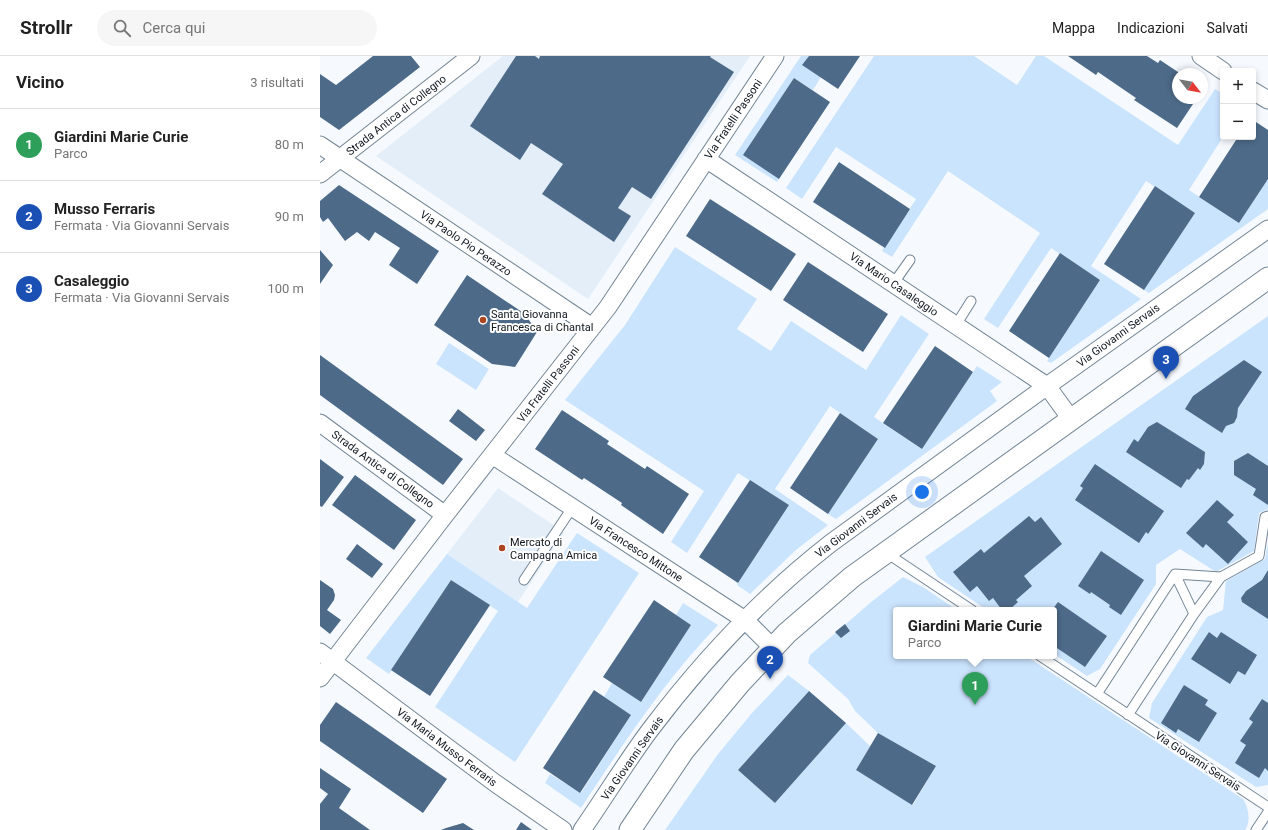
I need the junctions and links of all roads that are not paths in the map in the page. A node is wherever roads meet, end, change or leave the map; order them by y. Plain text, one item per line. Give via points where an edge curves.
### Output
1 (471, 56) edge
2 (775, 56) edge
3 (1202, 56) edge
4 (1220, 69) edge
5 (1256, 92) edge
6 (1268, 100) edge
7 (320, 145) edge
8 (340, 158) junction
9 (706, 159) junction
10 (320, 174) edge
11 (1268, 229) edge
12 (910, 260) dead end
13 (1268, 278) edge
14 (893, 284) junction
15 (972, 301) dead end
16 (956, 325) junction
17 (592, 327) junction
18 (1047, 386) junction
19 (1071, 418) junction
20 (320, 423) edge
21 (492, 456) junction
22 (572, 508) junction
23 (445, 515) junction
24 (1268, 516) edge
25 (885, 552) junction
26 (1175, 574) junction
27 (1221, 577) junction
28 (524, 580) dead end
29 (968, 607) edge
30 (1194, 614) junction
31 (745, 620) junction
32 (773, 648) junction
33 (326, 657) edge
34 (1044, 659) edge
35 (320, 678) edge
36 (1097, 694) junction
37 (1128, 715) junction
38 (1268, 807) edge
39 (1268, 812) edge
40 (563, 830) edge
41 (582, 830) edge
42 (630, 830) edge
43 (1256, 830) edge

1 - 8 street, Strada Antica di Collegno
2 - 9 street, Via Fratelli Passoni
3 - 4 street
5 - 6 street
7 - 8 street, Via Paolo Pio Perazzo
8 - 10 street, Strada Antica di Collegno
8 - 17 street, Via Paolo Pio Perazzo
9 - 14 street, Via Mario Casaleggio
9 - 17 street, Via Fratelli Passoni via 608,307
11 - 18 street, Via Giovanni Servais
12 - 14 lane
13 - 19 street
14 - 16 street, Via Mario Casaleggio
15 - 16 lane
16 - 18 street, Via Mario Casaleggio
17 - 21 street, Via Fratelli Passoni
18 - 19 street, Via Mario Casaleggio
18 - 31 street, Via Giovanni Servais via 805,563
19 - 25 street
20 - 23 street, Strada Antica di Collegno
21 - 22 street, Via Francesco Mittone
21 - 23 street, Via Fratelli Passoni
22 - 28 lane
22 - 31 street, Via Francesco Mittone
23 - 33 street, Via Fratelli Passoni
24 - 27 lane via 1265,517 1259,556
25 - 29 lane
25 - 32 street via 852,577
26 - 27 lane
26 - 30 lane
26 - 36 lane
27 - 30 lane
30 - 37 lane
31 - 32 street, Via Francesco Mittone
31 - 41 street, Via Giovanni Servais via 707,660 650,730
32 - 42 street via 740,682 688,745
33 - 35 street, Via Fratelli Passoni
33 - 40 street, Via Maria Musso Ferraris
34 - 36 lane, Via Giovanni Servais
36 - 37 lane, Via Giovanni Servais
37 - 38 lane, Via Giovanni Servais
39 - 43 lane

